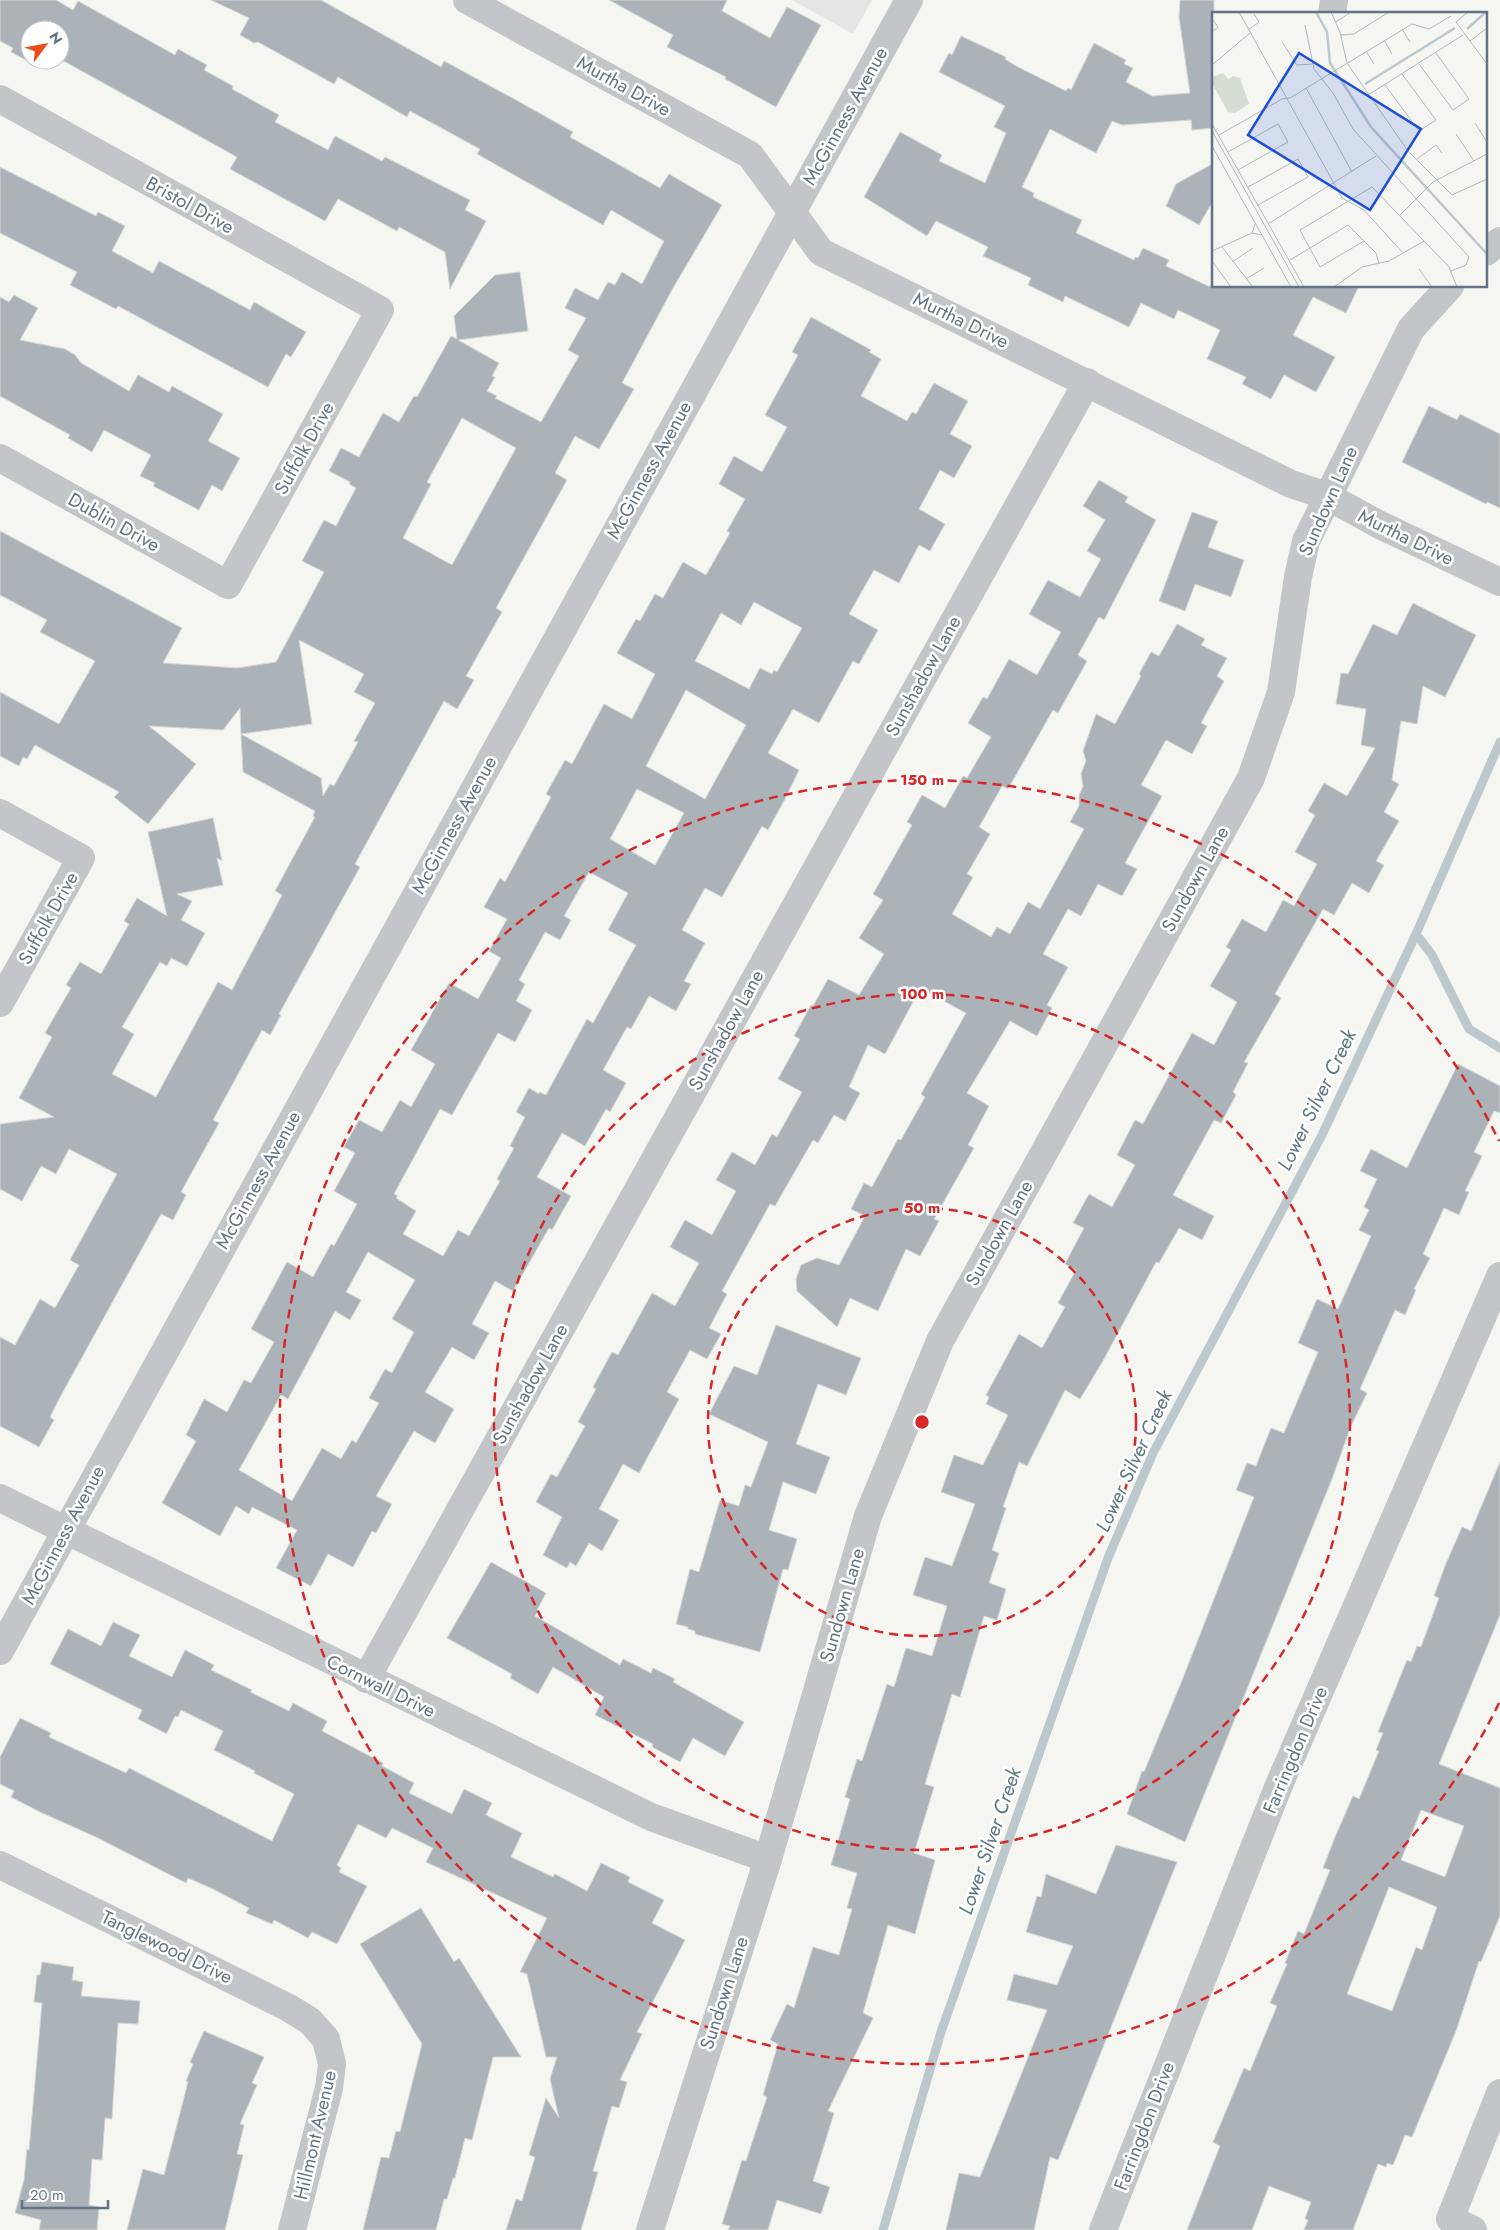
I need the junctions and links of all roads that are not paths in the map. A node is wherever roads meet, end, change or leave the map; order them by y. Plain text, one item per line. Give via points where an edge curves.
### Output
1 (467, 0) edge
2 (909, 0) edge
3 (0, 99) edge
4 (792, 212) junction
5 (1500, 241) edge
6 (1488, 250) edge
7 (1448, 288) edge
8 (380, 310) joint
9 (1087, 382) junction
10 (0, 458) edge
11 (1327, 496) junction
12 (1500, 582) edge
13 (228, 585) joint
14 (0, 814) edge
15 (0, 1003) edge
16 (1500, 1276) edge
17 (0, 1498) edge
18 (65, 1530) junction
19 (0, 1651) edge
20 (366, 1679) junction
21 (768, 1859) junction
22 (6, 1876) edge
23 (326, 2039) joint
24 (1500, 2093) edge
25 (1461, 2224) edge
26 (292, 2230) edge
27 (650, 2230) edge
28 (1104, 2230) edge

1 - 4 street, Murtha Drive via 750,155
2 - 4 street, McGinness Avenue
3 - 8 street, Bristol Drive
4 - 9 street, Murtha Drive via 821,252
4 - 18 street, McGinness Avenue
5 - 6 street
7 - 11 street, Sundown Lane via 1411,329
8 - 13 street, Suffolk Drive
9 - 11 street, Murtha Drive via 1291,484
9 - 20 street, Sunshadow Lane
10 - 13 street, Dublin Drive
11 - 12 street, Murtha Drive
11 - 21 street, Sundown Lane via 1306,541 1281,692 1251,778 932,1359 868,1516
14 - 15 street, Suffolk Drive via 81,858
16 - 28 street, Farringdon Drive via 1279,1785
17 - 18 street, Cornwall Drive
18 - 19 street, McGinness Avenue
18 - 20 street, Cornwall Drive
20 - 21 street, Cornwall Drive via 651,1817
21 - 27 street, Sundown Lane
22 - 23 street, Tanglewood Drive via 289,2008 310,2021
23 - 26 street, Hillmont Avenue via 332,2064 328,2088
24 - 25 street

